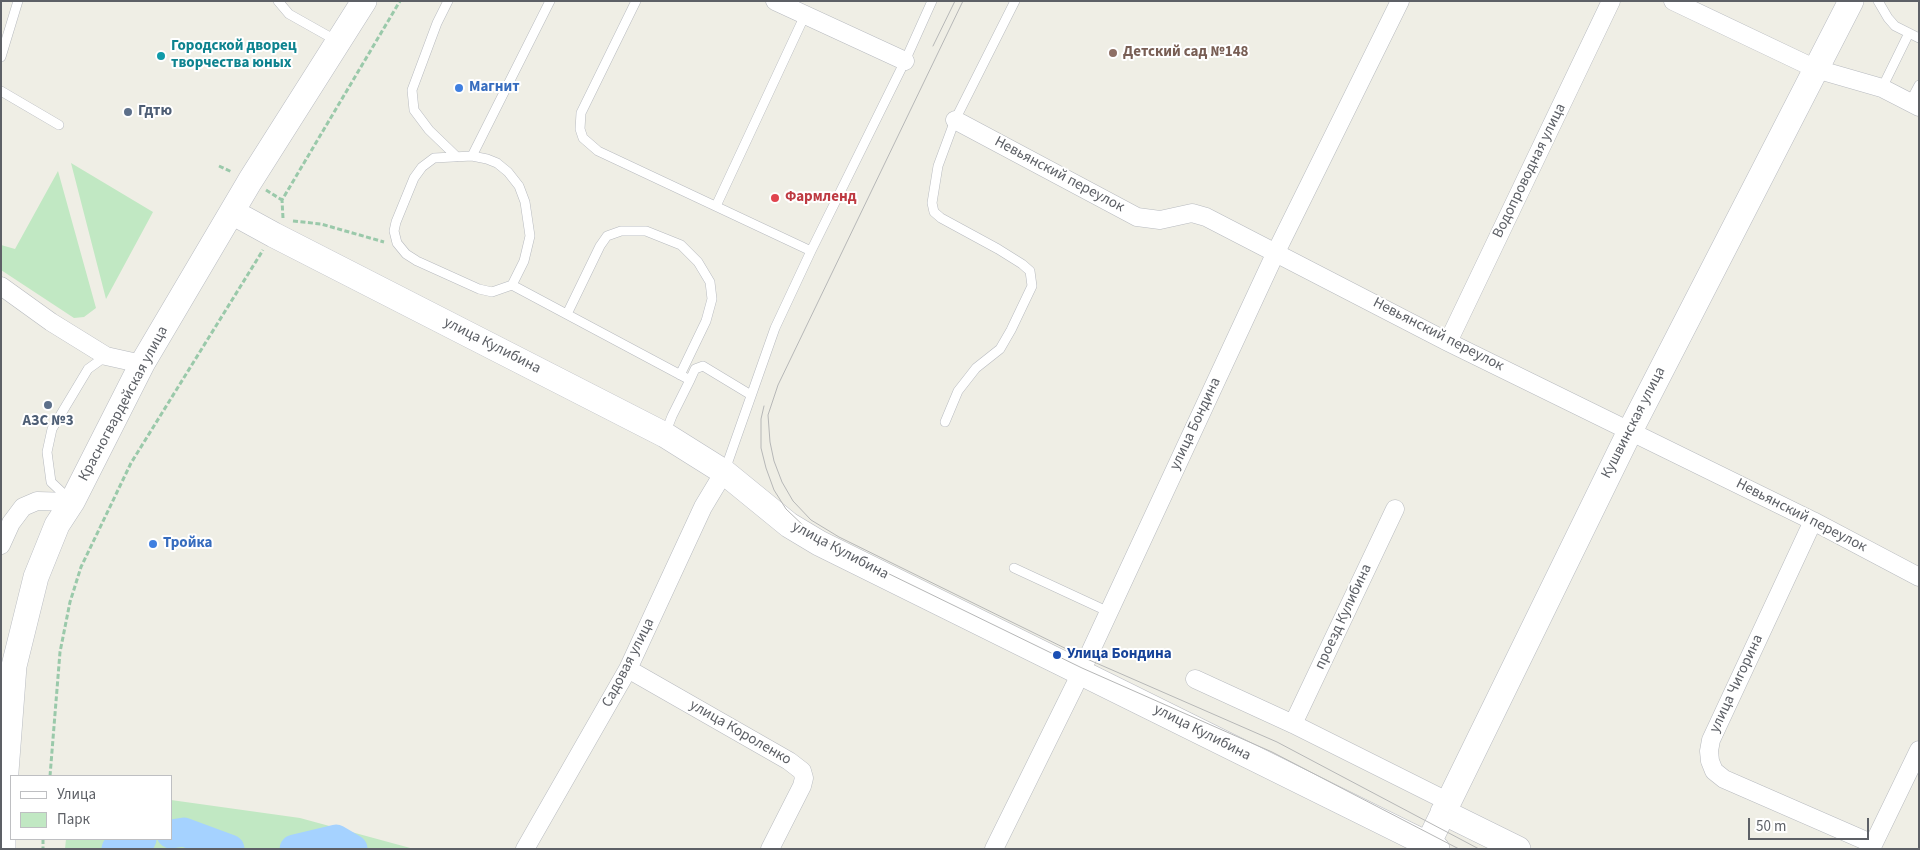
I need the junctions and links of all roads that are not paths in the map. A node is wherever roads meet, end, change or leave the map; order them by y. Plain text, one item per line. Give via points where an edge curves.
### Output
1 (18, 1) edge
2 (278, 1) edge
3 (364, 1) edge
4 (448, 1) edge
5 (550, 1) edge
6 (636, 1) edge
7 (775, 1) edge
8 (932, 1) edge
9 (1015, 1) edge
10 (1400, 1) edge
11 (1612, 1) edge
12 (1674, 1) edge
13 (1851, 1) edge
14 (1878, 1) edge
15 (805, 15) junction
16 (1909, 33) junction
17 (1919, 38) edge
18 (340, 42) junction
19 (1, 57) edge
20 (904, 61) junction
21 (1816, 69) junction
22 (1919, 85) edge
23 (1882, 88) junction
24 (1, 90) edge
25 (1914, 105) edge
26 (955, 120) junction
27 (59, 125) dead end
28 (472, 156) junction
29 (457, 157) junction
30 (716, 206) junction
31 (232, 212) junction
32 (811, 251) junction
33 (1276, 252) junction
34 (512, 285) junction
35 (1, 286) edge
36 (567, 314) junction
37 (1448, 342) junction
38 (106, 356) junction
39 (142, 364) junction
40 (680, 375) junction
41 (690, 380) junction
42 (751, 395) junction
43 (945, 422) dead end
44 (1630, 431) junction
45 (665, 434) junction
46 (724, 472) junction
47 (72, 502) junction
48 (1395, 509) dead end
49 (1813, 521) junction
50 (1, 545) edge
51 (1014, 568) dead end
52 (1919, 577) edge
53 (1109, 612) junction
54 (628, 669) junction
55 (1081, 672) junction
56 (1195, 679) dead end
57 (1293, 724) junction
58 (1919, 750) edge
59 (1446, 807) junction
60 (1430, 847) edge
61 (1872, 847) edge
62 (3, 849) edge
63 (525, 849) edge
64 (770, 849) edge
65 (994, 849) edge
66 (1518, 849) edge

1 - 19 lane
2 - 18 lane via 289,14
3 - 18 main road, Красногвардейская улица
4 - 29 lane via 412,90 414,110
5 - 28 lane
6 - 30 lane via 580,113 581,133 598,152
7 - 15 street
8 - 20 lane
9 - 26 lane
10 - 33 street, улица Бондина
11 - 37 street, Водопроводная улица
12 - 21 street
13 - 21 main road, Кушвинская улица
14 - 16 lane via 1895,26
15 - 20 street
15 - 30 lane
16 - 17 lane
16 - 23 lane
18 - 31 main road, Красногвардейская улица
20 - 32 lane
21 - 23 street
21 - 44 main road, Кушвинская улица
22 - 25 lane
23 - 25 street
24 - 27 lane
26 - 33 street, Невьянский переулок via 1137,217 1160,220 1200,214
26 - 43 lane via 938,166 932,203 934,212 1022,264 1030,271 1032,286 1000,349 976,368 958,391
28 - 29 lane
28 - 34 lane via 497,163 508,172 519,186 525,202 530,236 524,261
29 - 34 lane via 434,158 414,178 396,222 397,243 417,261 479,289 492,292
30 - 32 lane
31 - 39 main road, Красногвардейская улица
31 - 45 main road, улица Кулибина
32 - 42 lane via 775,328
33 - 37 street, Невьянский переулок
33 - 53 street, улица Бондина
34 - 36 lane
35 - 38 street
36 - 40 lane
36 - 40 lane via 607,236 621,231 646,231 681,245 698,262 710,282 712,299 706,321
37 - 44 street, Невьянский переулок
38 - 39 street
38 - 47 lane via 88,370 52,429 47,452 51,482
39 - 47 main road, Красногвардейская улица
40 - 41 lane
41 - 42 lane via 695,369 703,366
41 - 45 lane
42 - 46 lane
44 - 49 street, Невьянский переулок
44 - 59 main road, Кушвинская улица
45 - 46 main road, улица Кулибина
46 - 54 street, Садовая улица via 703,507
46 - 55 main road, улица Кулибина via 789,525 819,543
47 - 50 street via 38,501 23,507
47 - 62 main road, Красногвардейская улица via 58,525 36,577 14,666
48 - 57 street, проезд Кулибина
49 - 52 street, Невьянский переулок
49 - 61 street, улица Чигорина via 1711,740 1710,762 1714,771 1724,779
51 - 53 lane
53 - 55 street, улица Бондина
54 - 63 street, Садовая улица
54 - 64 street, улица Короленко via 802,770 802,786
55 - 60 main road, улица Кулибина
55 - 65 street, улица Бондина
56 - 57 street
57 - 59 street
58 - 61 street
59 - 60 main road, Кушвинская улица
59 - 66 main road

